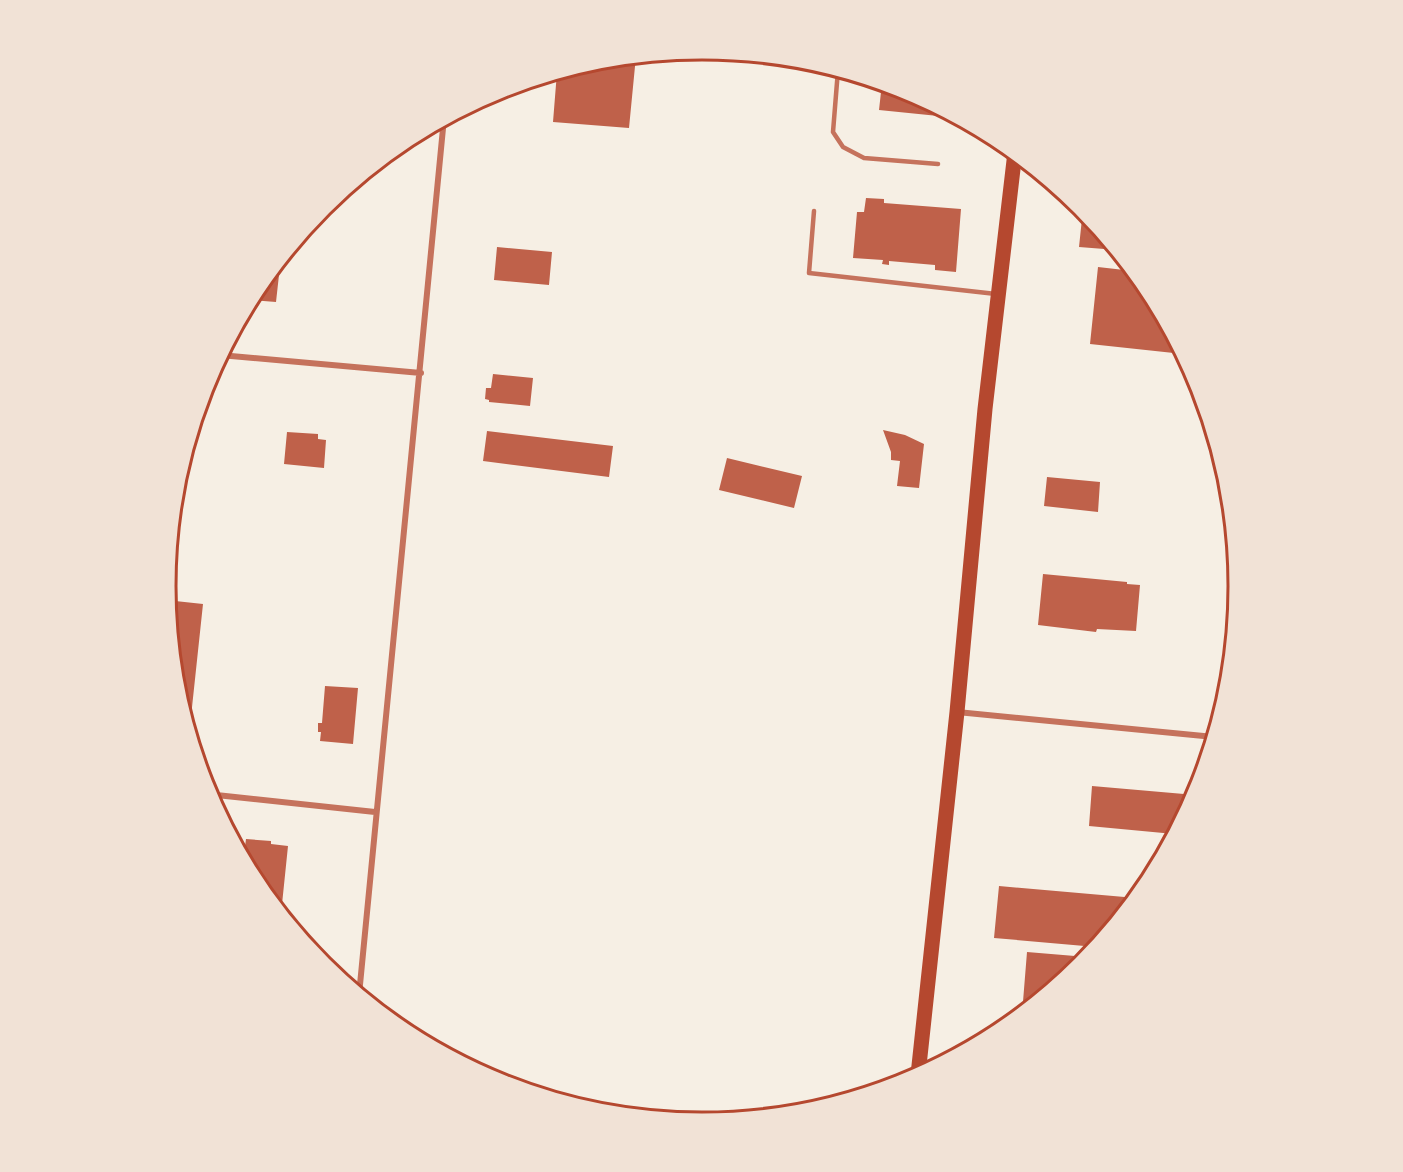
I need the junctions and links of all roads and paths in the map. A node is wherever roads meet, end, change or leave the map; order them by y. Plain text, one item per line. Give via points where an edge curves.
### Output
1 (837, 78) edge
2 (443, 128) edge
3 (1014, 163) edge
4 (938, 164) dead end
5 (814, 211) dead end
6 (998, 295) junction
7 (229, 356) edge
8 (421, 373) junction
9 (957, 712) junction
10 (1206, 736) edge
11 (220, 795) edge
12 (375, 812) junction
13 (360, 985) edge
14 (919, 1065) edge

1 - 4 lane via 833,132 843,147 864,158
2 - 8 street
3 - 6 main road
5 - 6 lane via 809,273
6 - 9 main road
7 - 8 street
8 - 12 street
9 - 10 street
9 - 14 main road
11 - 12 street
12 - 13 street

